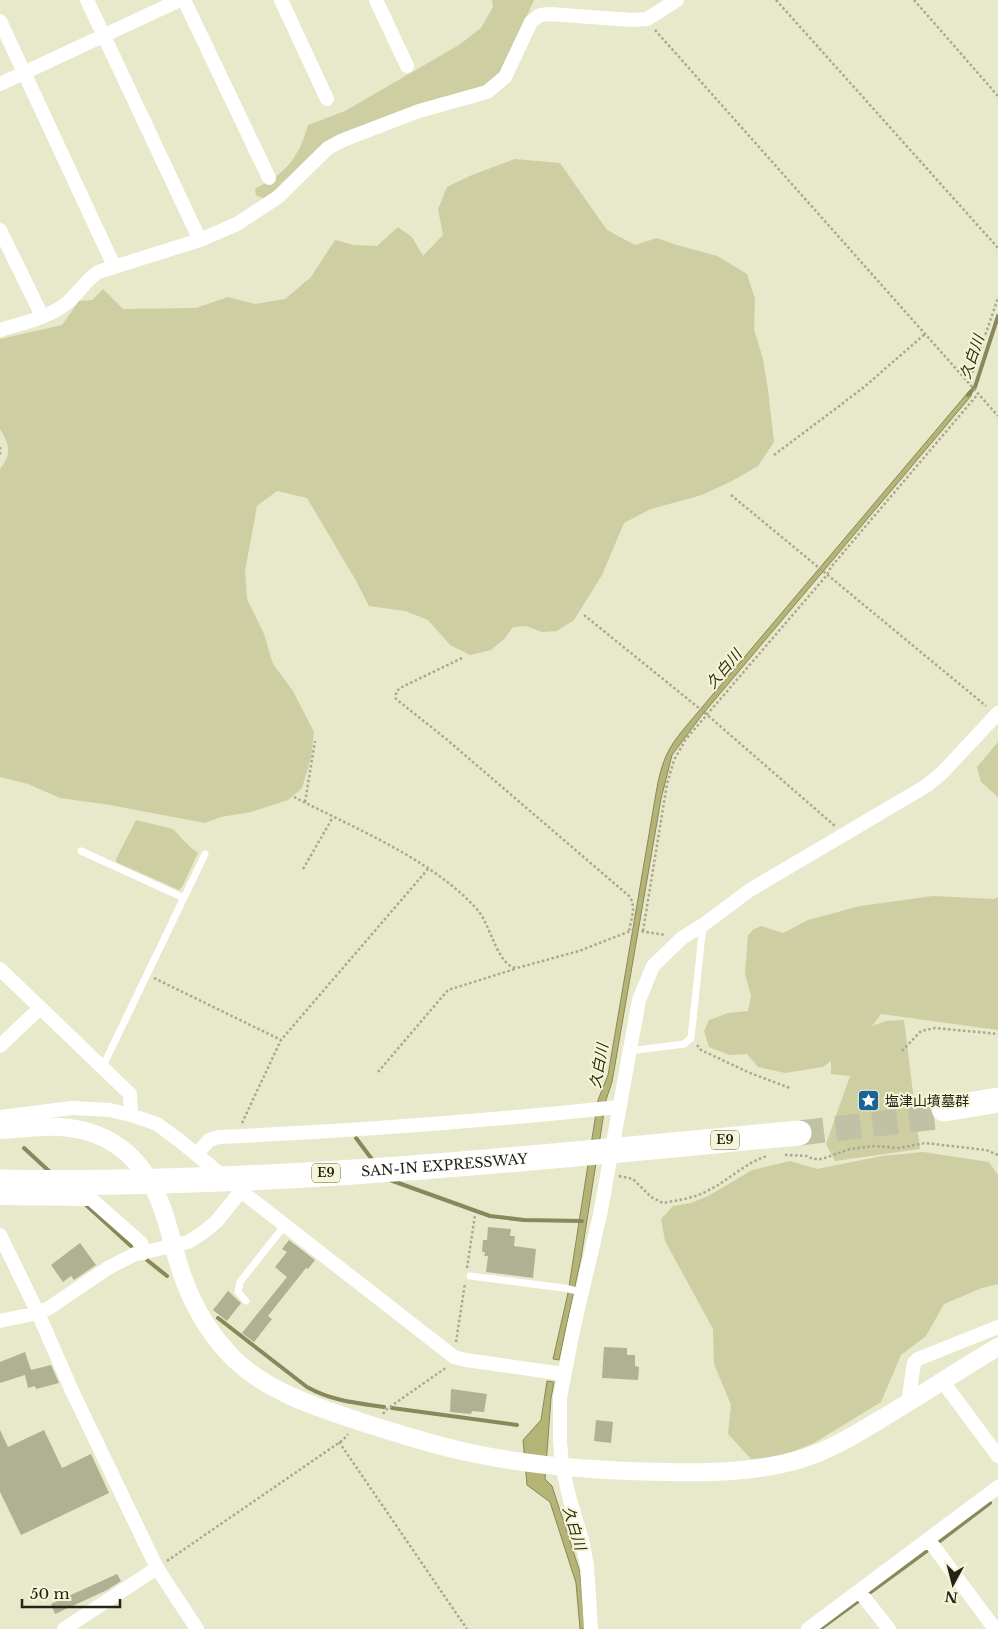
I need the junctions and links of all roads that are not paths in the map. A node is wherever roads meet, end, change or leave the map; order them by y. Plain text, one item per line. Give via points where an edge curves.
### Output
1 (87, 0) edge
2 (180, 0) edge
3 (184, 0) edge
4 (281, 0) edge
5 (376, 0) edge
6 (677, 0) edge
7 (0, 21) edge
8 (103, 36) junction
9 (407, 66) dead end
10 (24, 72) junction
11 (0, 84) edge
12 (327, 99) dead end
13 (268, 178) dead end
14 (0, 230) edge
15 (197, 234) dead end
16 (114, 266) junction
17 (42, 316) junction
18 (0, 330) edge
19 (997, 714) edge
20 (80, 851) dead end
21 (205, 854) dead end
22 (184, 898) junction
23 (703, 925) junction
24 (0, 969) edge
25 (40, 1008) junction
26 (0, 1046) edge
27 (628, 1051) junction
28 (102, 1068) junction
29 (998, 1100) edge
30 (619, 1107) junction
31 (998, 1108) edge
32 (131, 1115) junction
33 (0, 1117) edge
34 (799, 1129) tunnel mouth
35 (0, 1130) edge
36 (650, 1144) junction
37 (197, 1154) junction
38 (0, 1174) edge
39 (0, 1182) edge
40 (241, 1191) junction
41 (0, 1198) edge
42 (285, 1225) junction
43 (0, 1235) edge
44 (173, 1246) junction
45 (144, 1253) junction
46 (467, 1276) road end
47 (580, 1291) junction
48 (246, 1302) dead end
49 (38, 1313) junction
50 (0, 1320) edge
51 (998, 1327) edge
52 (998, 1347) edge
53 (564, 1374) junction
54 (943, 1382) junction
55 (908, 1403) junction
56 (998, 1456) edge
57 (556, 1465) junction
58 (997, 1490) edge
59 (928, 1539) junction
60 (157, 1568) junction
61 (860, 1591) junction
62 (64, 1629) edge
63 (197, 1629) edge
64 (591, 1629) edge
65 (808, 1629) edge
66 (889, 1629) edge
67 (995, 1629) edge

1 - 8 street
2 - 8 street
3 - 13 street
4 - 12 street
5 - 9 street
6 - 16 street via 647,18 632,20 540,15 531,22 505,77 487,92 419,111 343,140 328,148 278,197 237,224 200,240
7 - 10 street
8 - 10 street
8 - 15 street
10 - 11 street
10 - 16 street
14 - 17 street
16 - 17 street via 89,278 69,301
17 - 18 street
19 - 23 street via 942,773 919,790 750,890
20 - 22 lane
21 - 22 lane
22 - 28 lane
23 - 27 street via 682,938 653,966 639,1000
23 - 27 lane via 691,1038 684,1044
24 - 25 street
25 - 26 street
25 - 28 street
27 - 30 street
28 - 32 street via 130,1094
29 - 31 highway via 944,1112
30 - 37 street via 501,1119 219,1137 209,1140
30 - 47 street via 600,1215
32 - 33 street via 72,1108
32 - 37 street via 157,1124
34 - 36 highway, SAN-IN EXPRESSWAY / E9
35 - 44 street via 60,1127 100,1136 121,1147 144,1171 165,1214
36 - 38 highway, SAN-IN EXPRESSWAY / E9 via 269,1170 66,1176
36 - 39 highway, SAN-IN EXPRESSWAY / E9 via 479,1163 278,1177
37 - 40 street
40 - 42 street
40 - 44 street via 216,1222 188,1242
41 - 45 street via 91,1199 141,1243
42 - 48 lane via 240,1282 238,1292
42 - 53 street via 454,1357
43 - 49 street
44 - 45 street
44 - 57 street via 186,1286 208,1327 233,1357 266,1383 323,1409 407,1436 478,1454
45 - 49 street via 108,1268
46 - 47 lane
47 - 53 street
49 - 50 street
49 - 60 street
51 - 55 street via 918,1359 914,1364
52 - 54 street
53 - 57 street
54 - 55 street
54 - 56 street
55 - 57 street via 850,1437 804,1458 765,1467 728,1472 684,1472 600,1470
57 - 64 street via 582,1540
58 - 59 street
59 - 61 street
59 - 67 street
60 - 62 street
60 - 63 street
61 - 65 street
61 - 66 street

